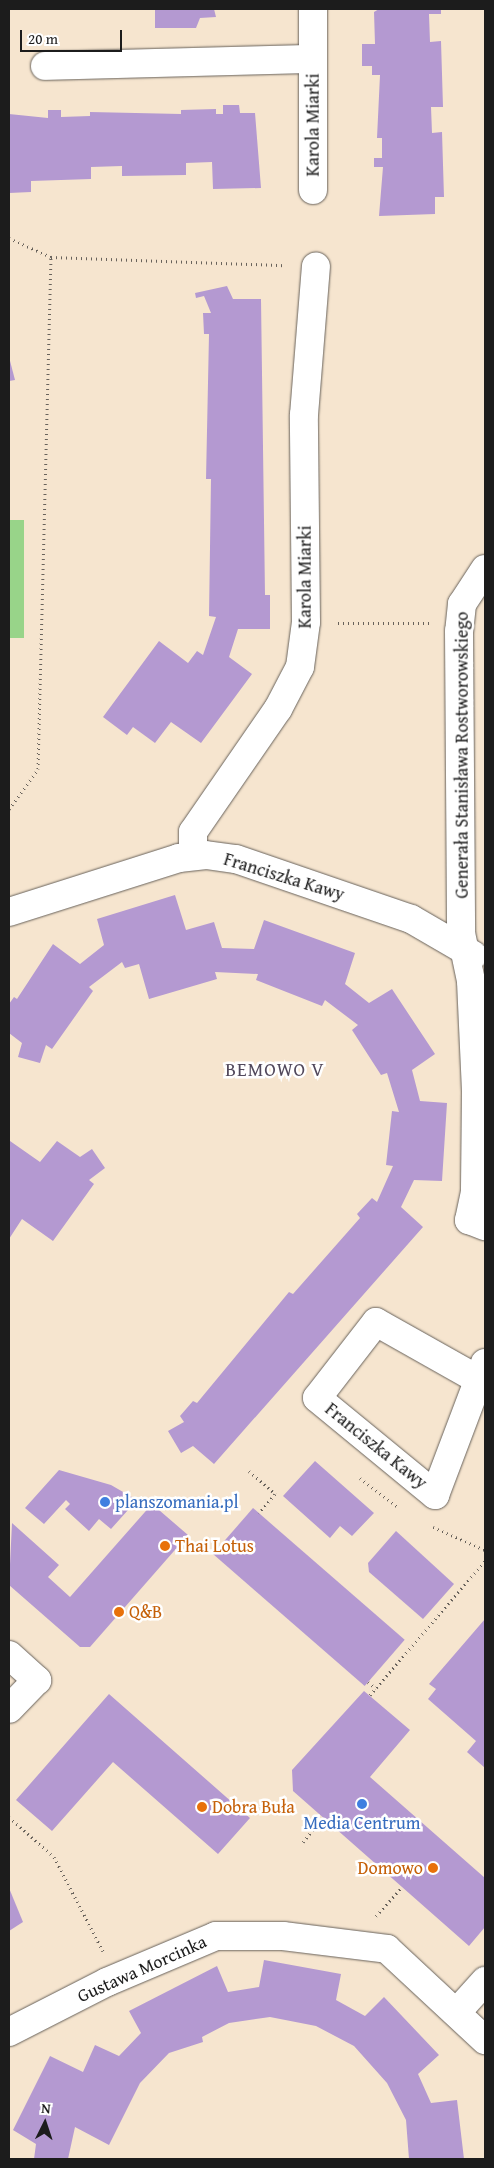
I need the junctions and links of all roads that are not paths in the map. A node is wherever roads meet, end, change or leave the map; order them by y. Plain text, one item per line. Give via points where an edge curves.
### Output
1 (313, 9) edge
2 (313, 59) junction
3 (45, 66) dead end
4 (314, 190) dead end
5 (316, 266) road end
6 (485, 569) edge
7 (193, 855) junction
8 (10, 914) edge
9 (475, 956) edge
10 (485, 1226) edge
11 (482, 1371) edge
12 (9, 1655) edge
13 (9, 1710) edge
14 (485, 1981) edge
15 (457, 2012) junction
16 (9, 2032) edge
17 (485, 2040) edge

1 - 2 street, Karola Miarki
2 - 3 street, Karola Miarki
2 - 4 street, Karola Miarki
5 - 7 street, Karola Miarki via 304,415 306,622 300,667 291,686 193,832
6 - 9 street, Generała Stanisława Rostworowskiego via 462,604 460,623
7 - 8 street, Franciszka Kawy via 39,901
7 - 9 street, Franciszka Kawy via 236,859 411,919
9 - 10 street via 471,981 476,1093 475,1192 469,1220
11 - 11 street, Franciszka Kawy via 376,1322 318,1398 435,1495
12 - 13 street via 36,1680
14 - 15 street
15 - 16 street, Gustawa Morcinka via 387,1948 283,1936 216,1936 116,1978
15 - 17 street, Gustawa Morcinka

